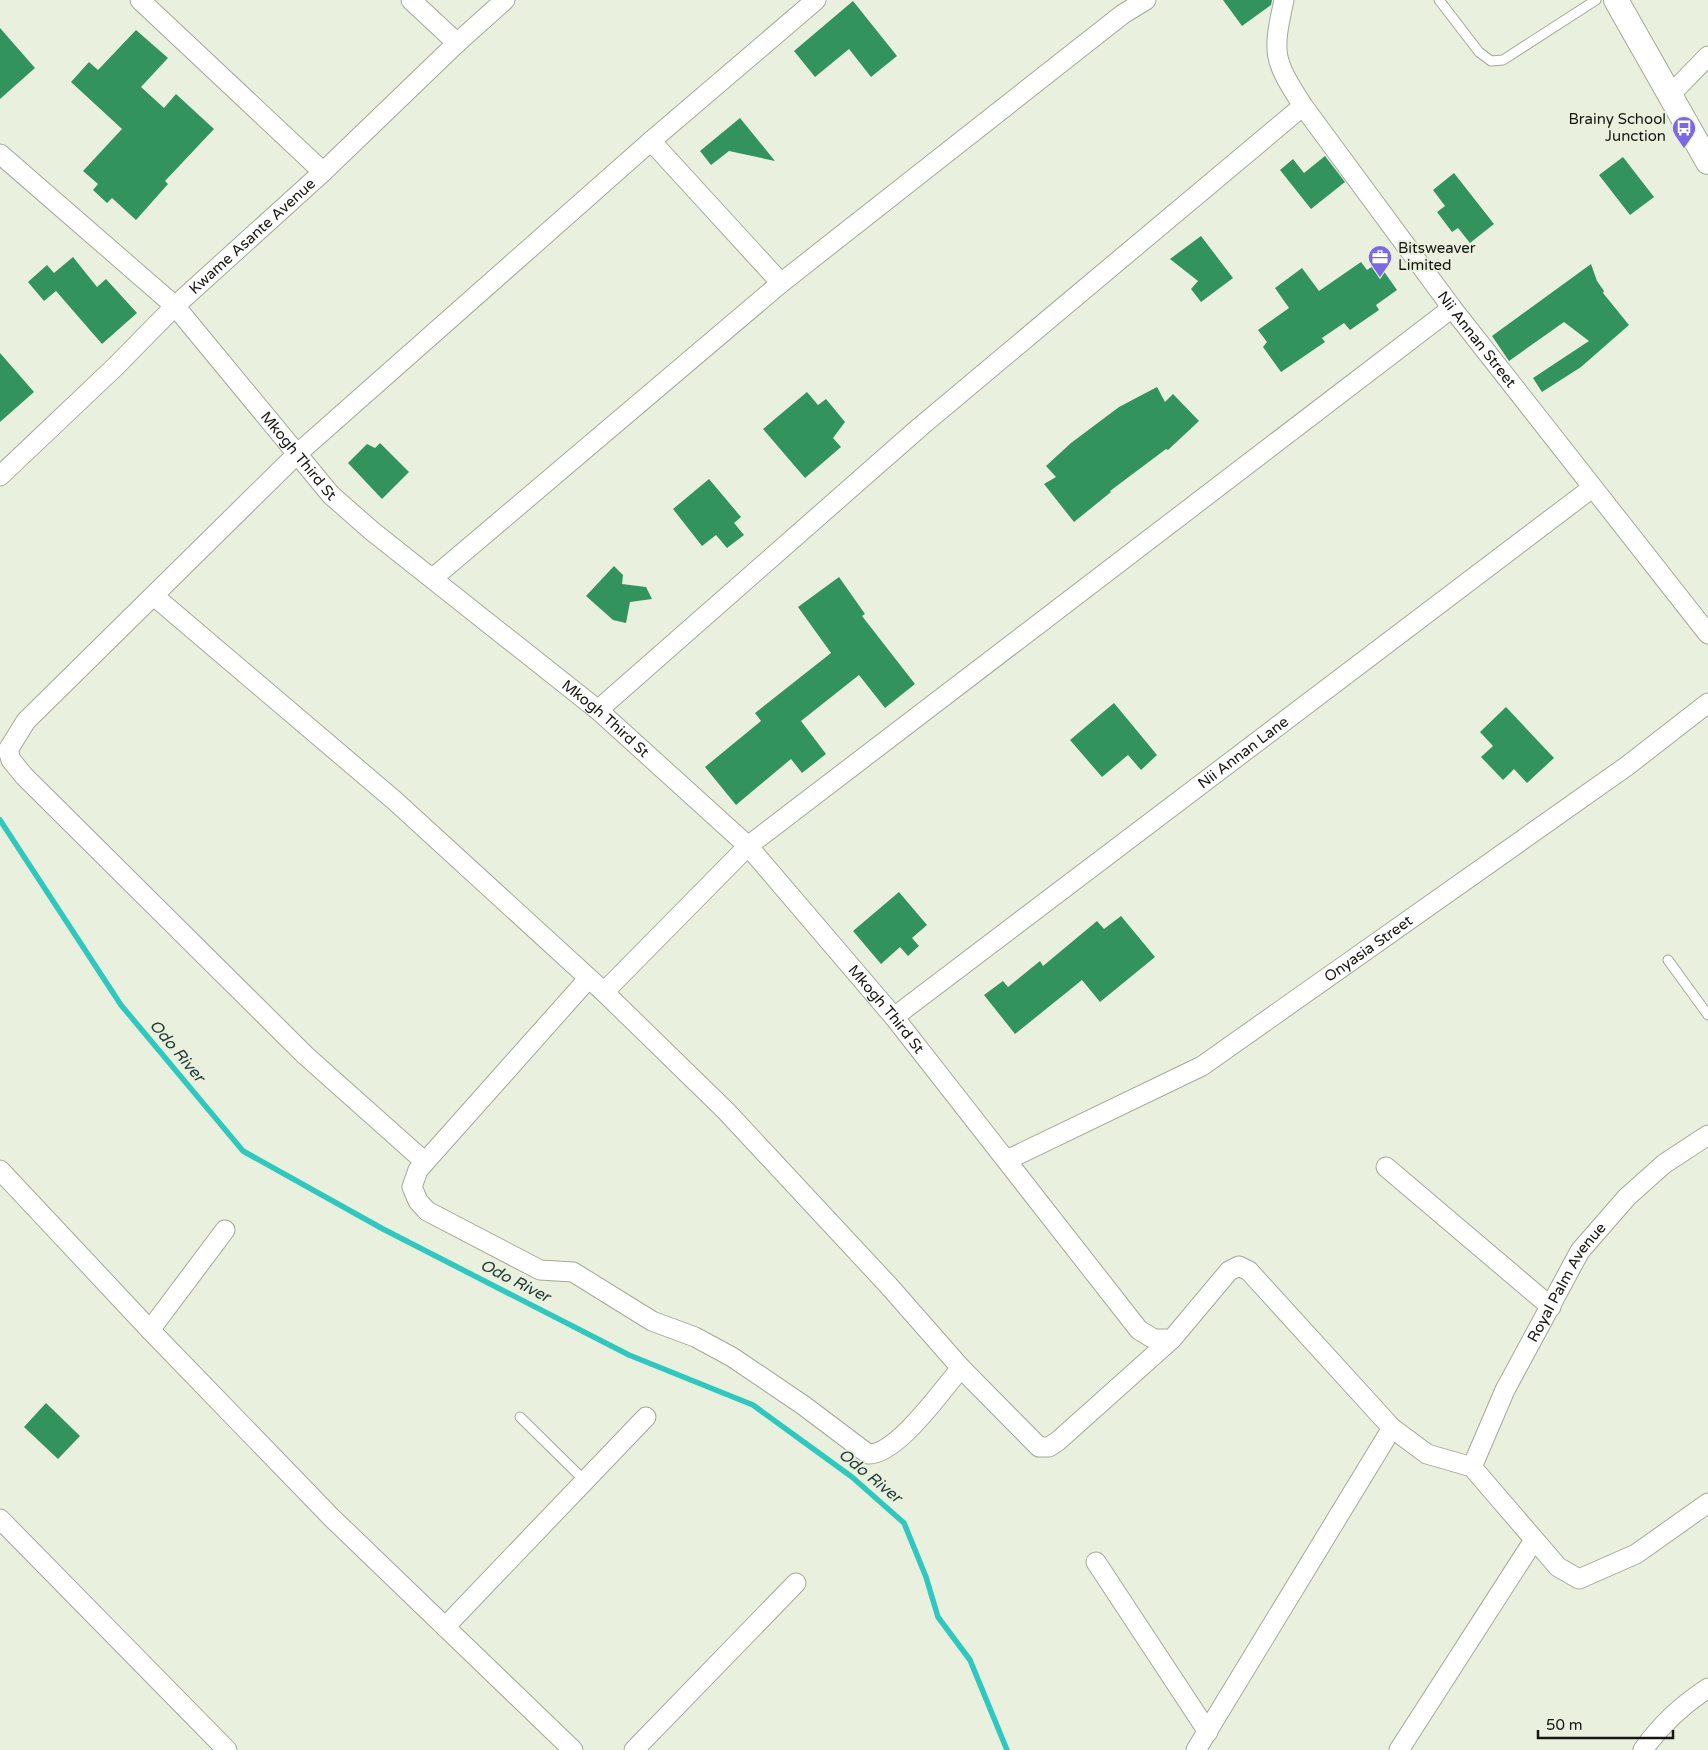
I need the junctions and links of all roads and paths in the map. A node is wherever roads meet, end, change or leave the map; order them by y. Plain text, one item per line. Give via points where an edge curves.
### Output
1 (140, 0) edge
2 (411, 0) edge
3 (505, 0) edge
4 (816, 0) edge
5 (1146, 0) edge
6 (1284, 0) edge
7 (1440, 0) edge
8 (1596, 0) edge
9 (1616, 0) edge
10 (457, 43) junction
11 (1708, 56) edge
12 (1671, 94) junction
13 (1303, 106) junction
14 (651, 141) junction
15 (0, 154) edge
16 (1708, 162) edge
17 (323, 172) junction
18 (781, 283) junction
19 (175, 306) junction
20 (1452, 308) junction
21 (297, 454) junction
22 (0, 476) edge
23 (1592, 488) junction
24 (434, 578) junction
25 (154, 596) junction
26 (1708, 634) edge
27 (1708, 703) edge
28 (598, 710) junction
29 (748, 846) junction
30 (1668, 960) dead end
31 (588, 979) junction
32 (604, 992) junction
33 (1708, 1015) edge
34 (894, 1018) junction
35 (1708, 1135) edge
36 (1007, 1160) junction
37 (425, 1162) junction
38 (1386, 1167) dead end
39 (0, 1170) edge
40 (225, 1230) dead end
41 (1551, 1307) junction
42 (150, 1330) junction
43 (1163, 1339) junction
44 (961, 1368) junction
45 (520, 1417) dead end
46 (646, 1417) dead end
47 (1392, 1428) junction
48 (1472, 1467) junction
49 (584, 1481) junction
50 (1708, 1503) edge
51 (0, 1519) edge
52 (1534, 1540) junction
53 (1096, 1562) dead end
54 (796, 1583) dead end
55 (445, 1627) junction
56 (1708, 1688) edge
57 (1208, 1732) junction
58 (227, 1750) edge
59 (573, 1750) edge
60 (634, 1750) edge
61 (1196, 1750) edge
62 (1399, 1750) edge
63 (1643, 1750) edge

1 - 17 street
2 - 10 street
3 - 10 street, Kwame Asante Avenue
4 - 14 street
5 - 18 street via 1123,14
6 - 13 street, Nii Annan Street via 1276,53 1283,74
7 - 8 lane via 1479,52 1491,61 1503,60
9 - 12 street
10 - 17 street, Kwame Asante Avenue
11 - 12 street
12 - 16 street
13 - 20 street, Nii Annan Street
13 - 28 street via 920,427
14 - 18 street
14 - 21 street
15 - 19 street, Mkogh Third St
17 - 19 street, Kwame Asante Avenue
18 - 24 street
19 - 21 street, Mkogh Third St
19 - 22 street, Kwame Asante Avenue
20 - 23 street, Nii Annan Street
20 - 29 street
21 - 24 street, Mkogh Third St via 331,495
21 - 25 street
23 - 26 street, Nii Annan Street
23 - 34 street, Nii Annan Lane
24 - 28 street, Mkogh Third St
25 - 31 street via 394,800
25 - 37 street via 26,721 8,750 11,760 131,884 305,1055
27 - 36 street, Onyasia Street via 1627,766 1202,1066
28 - 29 street, Mkogh Third St
29 - 32 street
29 - 34 street, Mkogh Third St
30 - 33 lane
31 - 32 street
31 - 37 street
32 - 44 street via 726,1111
34 - 36 street, Mkogh Third St
35 - 41 street, Royal Palm Avenue via 1664,1164 1627,1197 1580,1251
36 - 43 street, Mkogh Third St via 1139,1330
37 - 44 street via 418,1170 412,1188 427,1211 540,1270 573,1272 652,1321 695,1337 732,1357 868,1454 882,1452 898,1440
38 - 41 street
39 - 42 street
40 - 42 street
41 - 48 street, Royal Palm Avenue via 1505,1390
42 - 55 street via 332,1518
43 - 44 street via 1049,1447 1039,1448
43 - 47 street via 1228,1271 1239,1266 1249,1271
45 - 49 lane
46 - 49 street
47 - 48 street via 1427,1454
47 - 57 street
48 - 52 street
49 - 55 street
50 - 52 street via 1636,1554 1579,1579 1558,1567
51 - 58 street
52 - 62 street
53 - 57 street
54 - 60 street
55 - 59 street
56 - 63 street via 1679,1708 1655,1732
57 - 61 street

